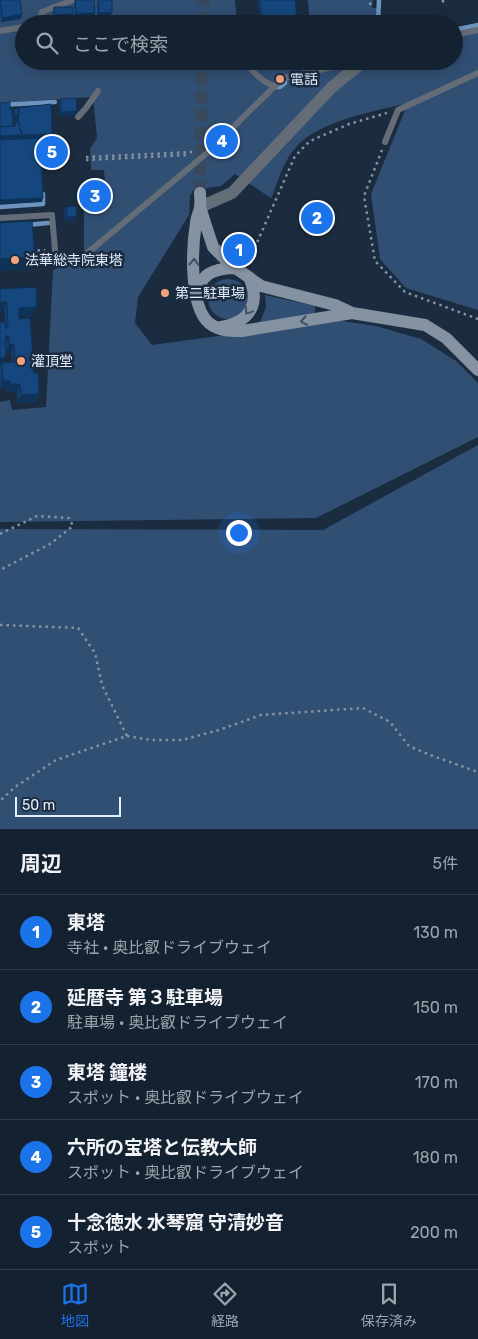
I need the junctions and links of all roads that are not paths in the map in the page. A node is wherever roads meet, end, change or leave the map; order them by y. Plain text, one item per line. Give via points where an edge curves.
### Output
1 (73, 0) edge
2 (41, 15) edge
3 (15, 29) edge
4 (478, 30) edge
5 (0, 31) edge
6 (463, 33) edge
7 (250, 70) edge
8 (316, 70) edge
9 (353, 70) edge
10 (478, 73) edge
11 (274, 86) junction
12 (98, 91) dead end
13 (78, 117) dead end
14 (385, 142) road end
15 (199, 153) road end
16 (207, 154) junction
17 (200, 193) tunnel mouth
18 (200, 207) junction
19 (0, 218) edge
20 (234, 268) junction
21 (249, 277) junction
22 (197, 302) junction
23 (352, 313) junction
24 (217, 327) junction
25 (478, 370) edge

1 - 2 lane
3 - 5 lane
4 - 6 lane
7 - 11 lane via 262,81
8 - 11 lane via 282,78
9 - 18 street via 332,87 232,193
10 - 14 lane via 398,110
11 - 16 lane
12 - 13 lane
15 - 16 lane
16 - 19 lane via 79,260 56,261 52,215
17 - 18 street
18 - 20 street via 213,247
22 -> 18 street via 193,277
20 - 21 street
20 - 22 street via 207,274 199,286
21 - 23 street via 261,286 335,305
21 -> 24 street via 255,289 251,311 237,323
22 - 24 street via 201,313
23 -> 24 street via 242,331 226,331
23 - 25 street via 425,325 446,338

